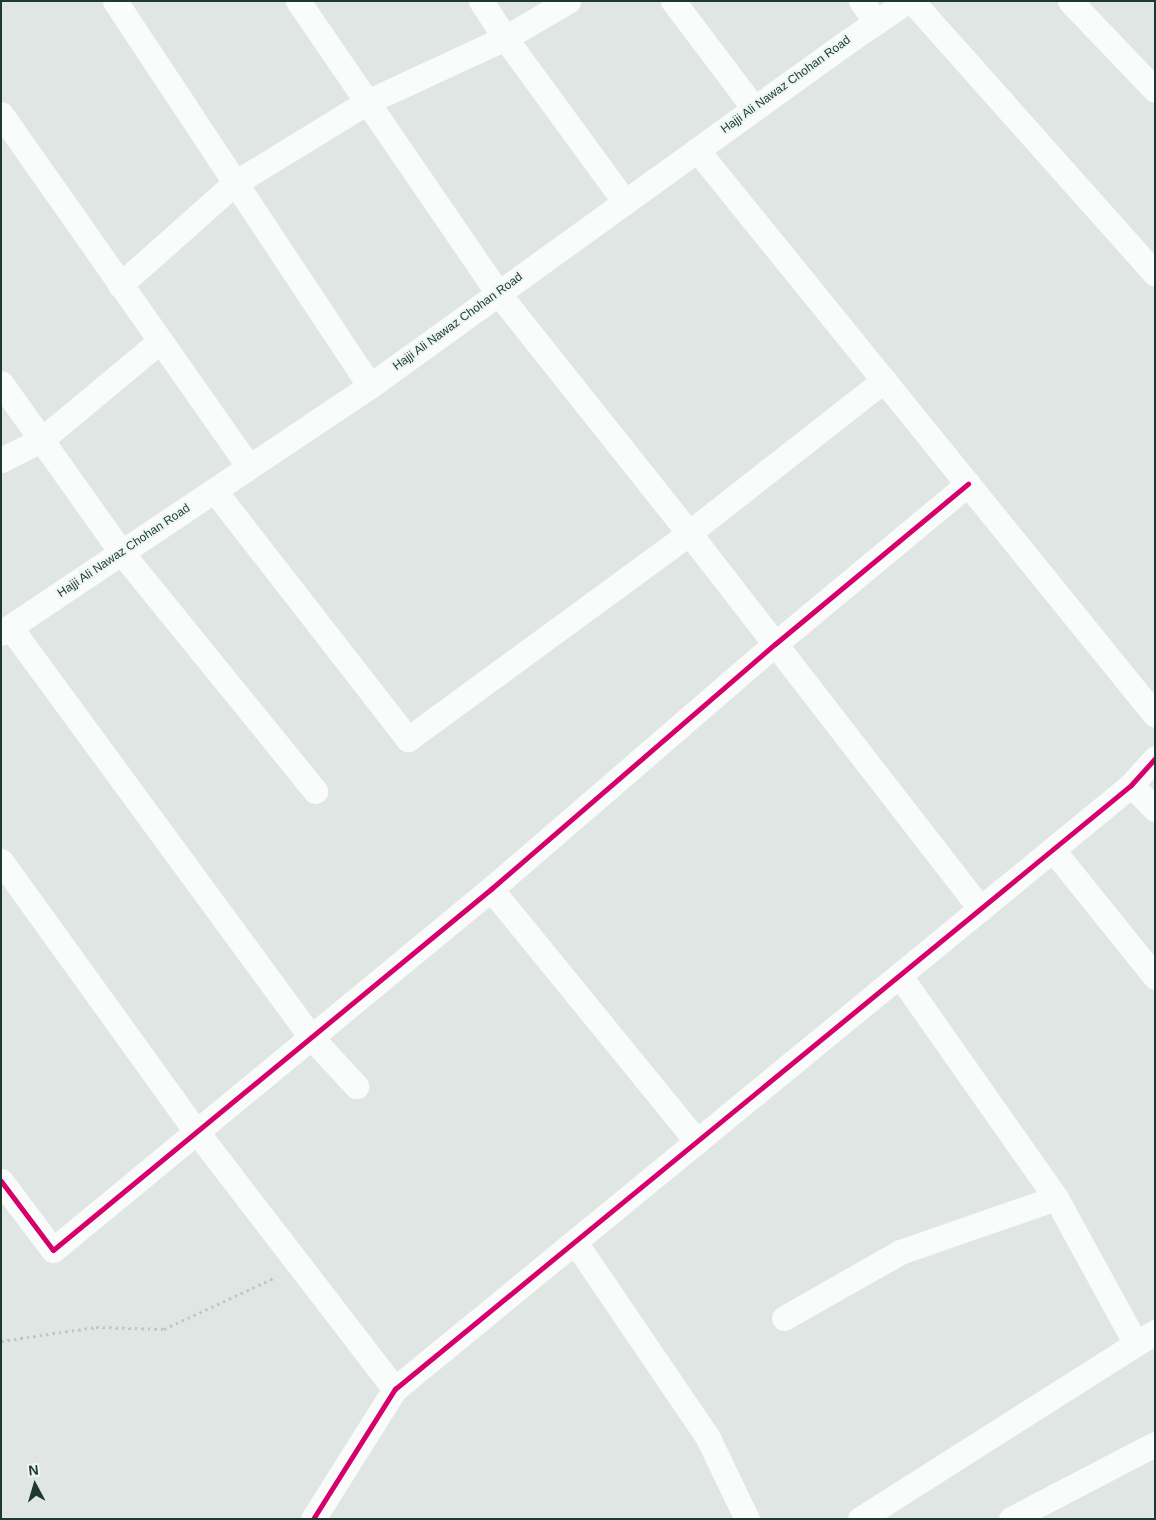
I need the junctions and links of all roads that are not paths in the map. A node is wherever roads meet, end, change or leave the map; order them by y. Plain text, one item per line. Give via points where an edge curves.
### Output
1 (115, 1) edge
2 (298, 1) edge
3 (481, 1) edge
4 (568, 1) edge
5 (673, 1) edge
6 (861, 1) edge
7 (907, 1) edge
8 (912, 1) edge
9 (1070, 1) edge
10 (876, 22) junction
11 (505, 38) junction
12 (1155, 90) edge
13 (367, 102) junction
14 (754, 108) junction
15 (1, 114) edge
16 (697, 150) junction
17 (235, 183) junction
18 (625, 202) junction
19 (1155, 274) edge
20 (120, 284) junction
21 (498, 294) junction
22 (160, 341) junction
23 (884, 380) junction
24 (1, 383) edge
25 (370, 386) junction
26 (41, 440) junction
27 (1, 460) edge
28 (249, 467) junction
29 (968, 484) junction
30 (214, 490) junction
31 (689, 533) junction
32 (121, 552) junction
33 (6, 630) edge
34 (775, 644) junction
35 (1155, 714) edge
36 (1155, 758) edge
37 (1132, 785) junction
38 (315, 791) dead end
39 (1155, 809) edge
40 (1053, 850) junction
41 (1, 861) edge
42 (491, 889) junction
43 (982, 909) junction
44 (900, 976) junction
45 (1155, 976) edge
46 (311, 1037) junction
47 (356, 1086) dead end
48 (196, 1131) junction
49 (697, 1142) junction
50 (1, 1181) edge
51 (1056, 1198) junction
52 (575, 1242) junction
53 (784, 1318) dead end
54 (1145, 1338) edge
55 (395, 1389) junction
56 (1155, 1444) edge
57 (312, 1519) edge
58 (747, 1519) edge
59 (860, 1519) edge
60 (1011, 1519) edge

1 - 17 street
2 - 13 street
3 - 11 street
4 - 11 street
5 - 14 street
6 - 10 street
7 - 10 street, Hajji Ali Nawaz Chohan Road
8 - 19 street
9 - 12 street
10 - 14 street, Hajji Ali Nawaz Chohan Road
11 - 13 street
11 - 18 street
13 - 17 street
13 - 21 street
14 - 16 street, Hajji Ali Nawaz Chohan Road
15 - 20 street
16 - 18 street, Hajji Ali Nawaz Chohan Road
16 - 23 street
17 - 20 street
17 - 25 street
18 - 21 street, Hajji Ali Nawaz Chohan Road
20 - 22 street
21 - 25 street, Hajji Ali Nawaz Chohan Road
21 - 31 street
22 - 26 street
22 - 28 street
23 - 29 street
23 - 31 street
24 - 26 street
25 - 28 street, Hajji Ali Nawaz Chohan Road
26 - 27 street
26 - 32 street
28 - 30 street, Hajji Ali Nawaz Chohan Road
29 - 34 street
29 - 35 street
30 - 31 street via 408,739
30 - 32 street, Hajji Ali Nawaz Chohan Road
31 - 34 street
32 - 33 street, Hajji Ali Nawaz Chohan Road
32 - 38 street
33 - 46 street
34 - 42 street
34 - 43 street
36 - 37 street
37 - 39 street
37 - 40 street
40 - 43 street
40 - 45 street
41 - 48 street
42 - 46 street
42 - 49 street
43 - 44 street
44 - 49 street
44 - 51 street
46 - 47 street
46 - 48 street
48 - 50 street via 53,1250
48 - 55 street
49 - 52 street
51 - 53 street via 900,1252
51 - 54 street
52 - 55 street
52 - 58 street via 708,1438
54 - 59 street
55 - 57 street
56 - 60 street

